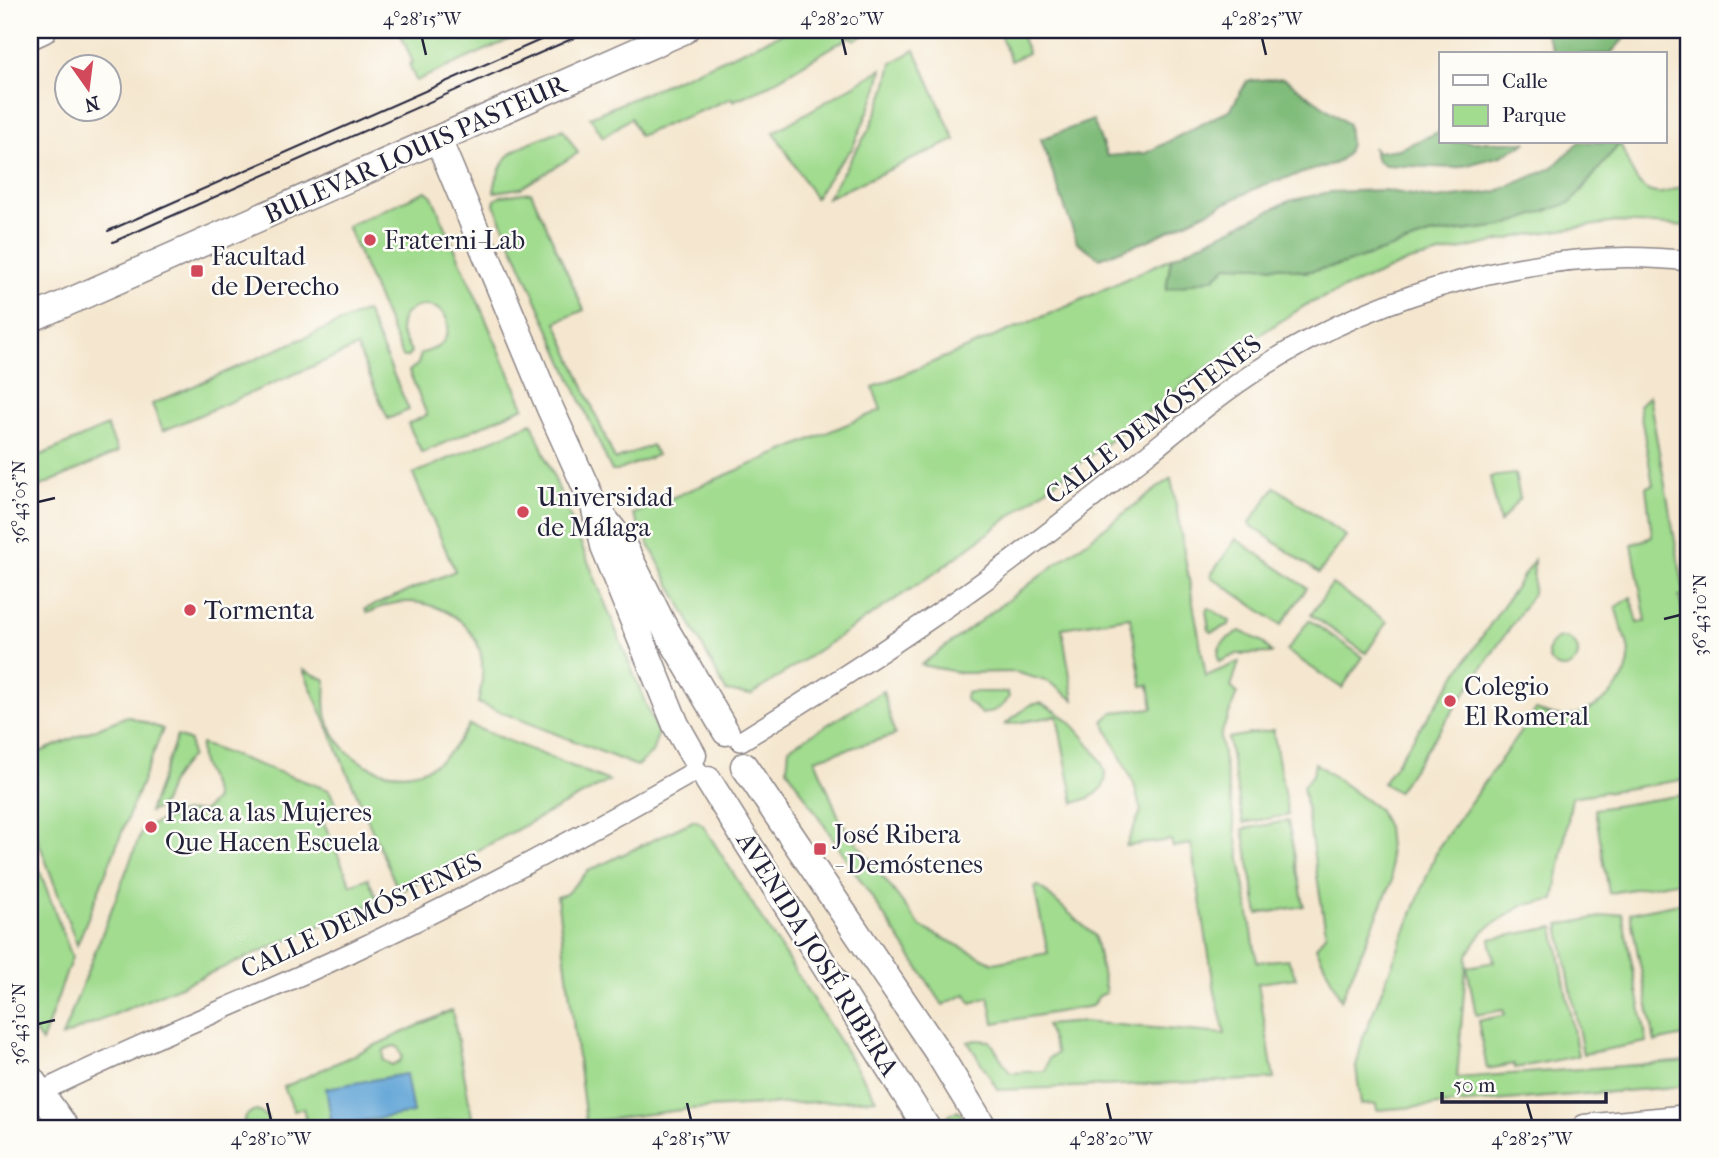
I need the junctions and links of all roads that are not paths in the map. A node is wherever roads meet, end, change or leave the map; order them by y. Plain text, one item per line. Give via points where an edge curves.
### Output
1 (43, 30) edge
2 (685, 30) edge
3 (30, 36) edge
4 (438, 139) junction
5 (1689, 261) edge
6 (30, 319) edge
7 (594, 505) junction
8 (737, 746) junction
9 (700, 768) junction
10 (35, 1086) edge
11 (1689, 1118) edge
12 (66, 1128) edge
13 (927, 1128) edge
14 (984, 1128) edge
15 (1585, 1128) edge

1 - 3 street
2 - 4 street, BULEVAR LOUIS PASTEUR
4 - 6 street, BULEVAR LOUIS PASTEUR
4 - 7 street
5 - 8 street, CALLE DEMÓSTENES via 1631,258 1511,270 1447,284 1322,331 1206,406 987,579
7 - 8 street, AVENIDA JOSÉ RIBERA via 620,539 662,623
7 - 9 street, AVENIDA JOSÉ RIBERA via 603,546 676,725
8 - 9 street via 736,777 722,782
8 - 9 street via 717,731 704,736 695,748
8 - 14 street, AVENIDA JOSÉ RIBERA
9 - 10 street, CALLE DEMÓSTENES via 562,846 403,927 87,1069
9 - 13 street, AVENIDA JOSÉ RIBERA
10 - 12 street
11 - 15 street

